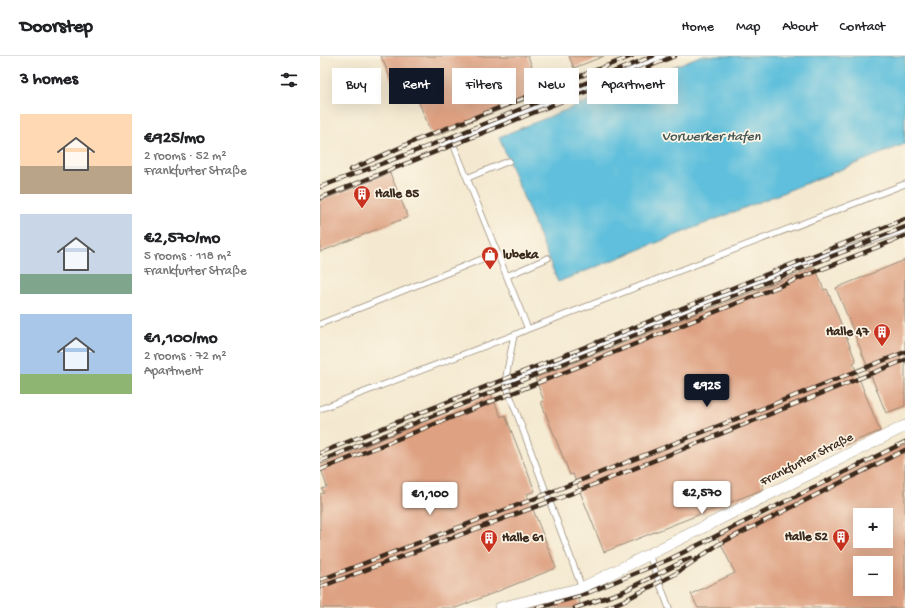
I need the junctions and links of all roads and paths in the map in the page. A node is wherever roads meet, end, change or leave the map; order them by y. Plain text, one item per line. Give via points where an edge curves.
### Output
1 (663, 56) edge
2 (452, 141) junction
3 (442, 146) dead end
4 (509, 161) dead end
5 (467, 178) junction
6 (905, 184) edge
7 (905, 230) edge
8 (497, 253) junction
9 (548, 258) dead end
10 (507, 276) junction
11 (320, 324) edge
12 (528, 329) junction
13 (514, 335) junction
14 (505, 382) junction
15 (320, 410) edge
16 (905, 426) edge
17 (648, 555) junction
18 (582, 588) junction
19 (500, 608) edge
20 (669, 608) edge

1 - 2 lane
2 - 3 lane
2 - 5 lane
4 - 5 lane
5 - 8 lane
6 - 12 lane
7 - 14 lane via 813,260
8 - 10 lane
8 - 11 lane
9 - 10 lane
10 - 12 lane
12 - 13 lane
13 - 14 lane
13 - 15 lane
14 - 18 lane
16 - 17 street, Frankfurter Straße
17 - 18 street, Frankfurter Straße
17 - 20 lane
18 - 19 street, Frankfurter Straße

